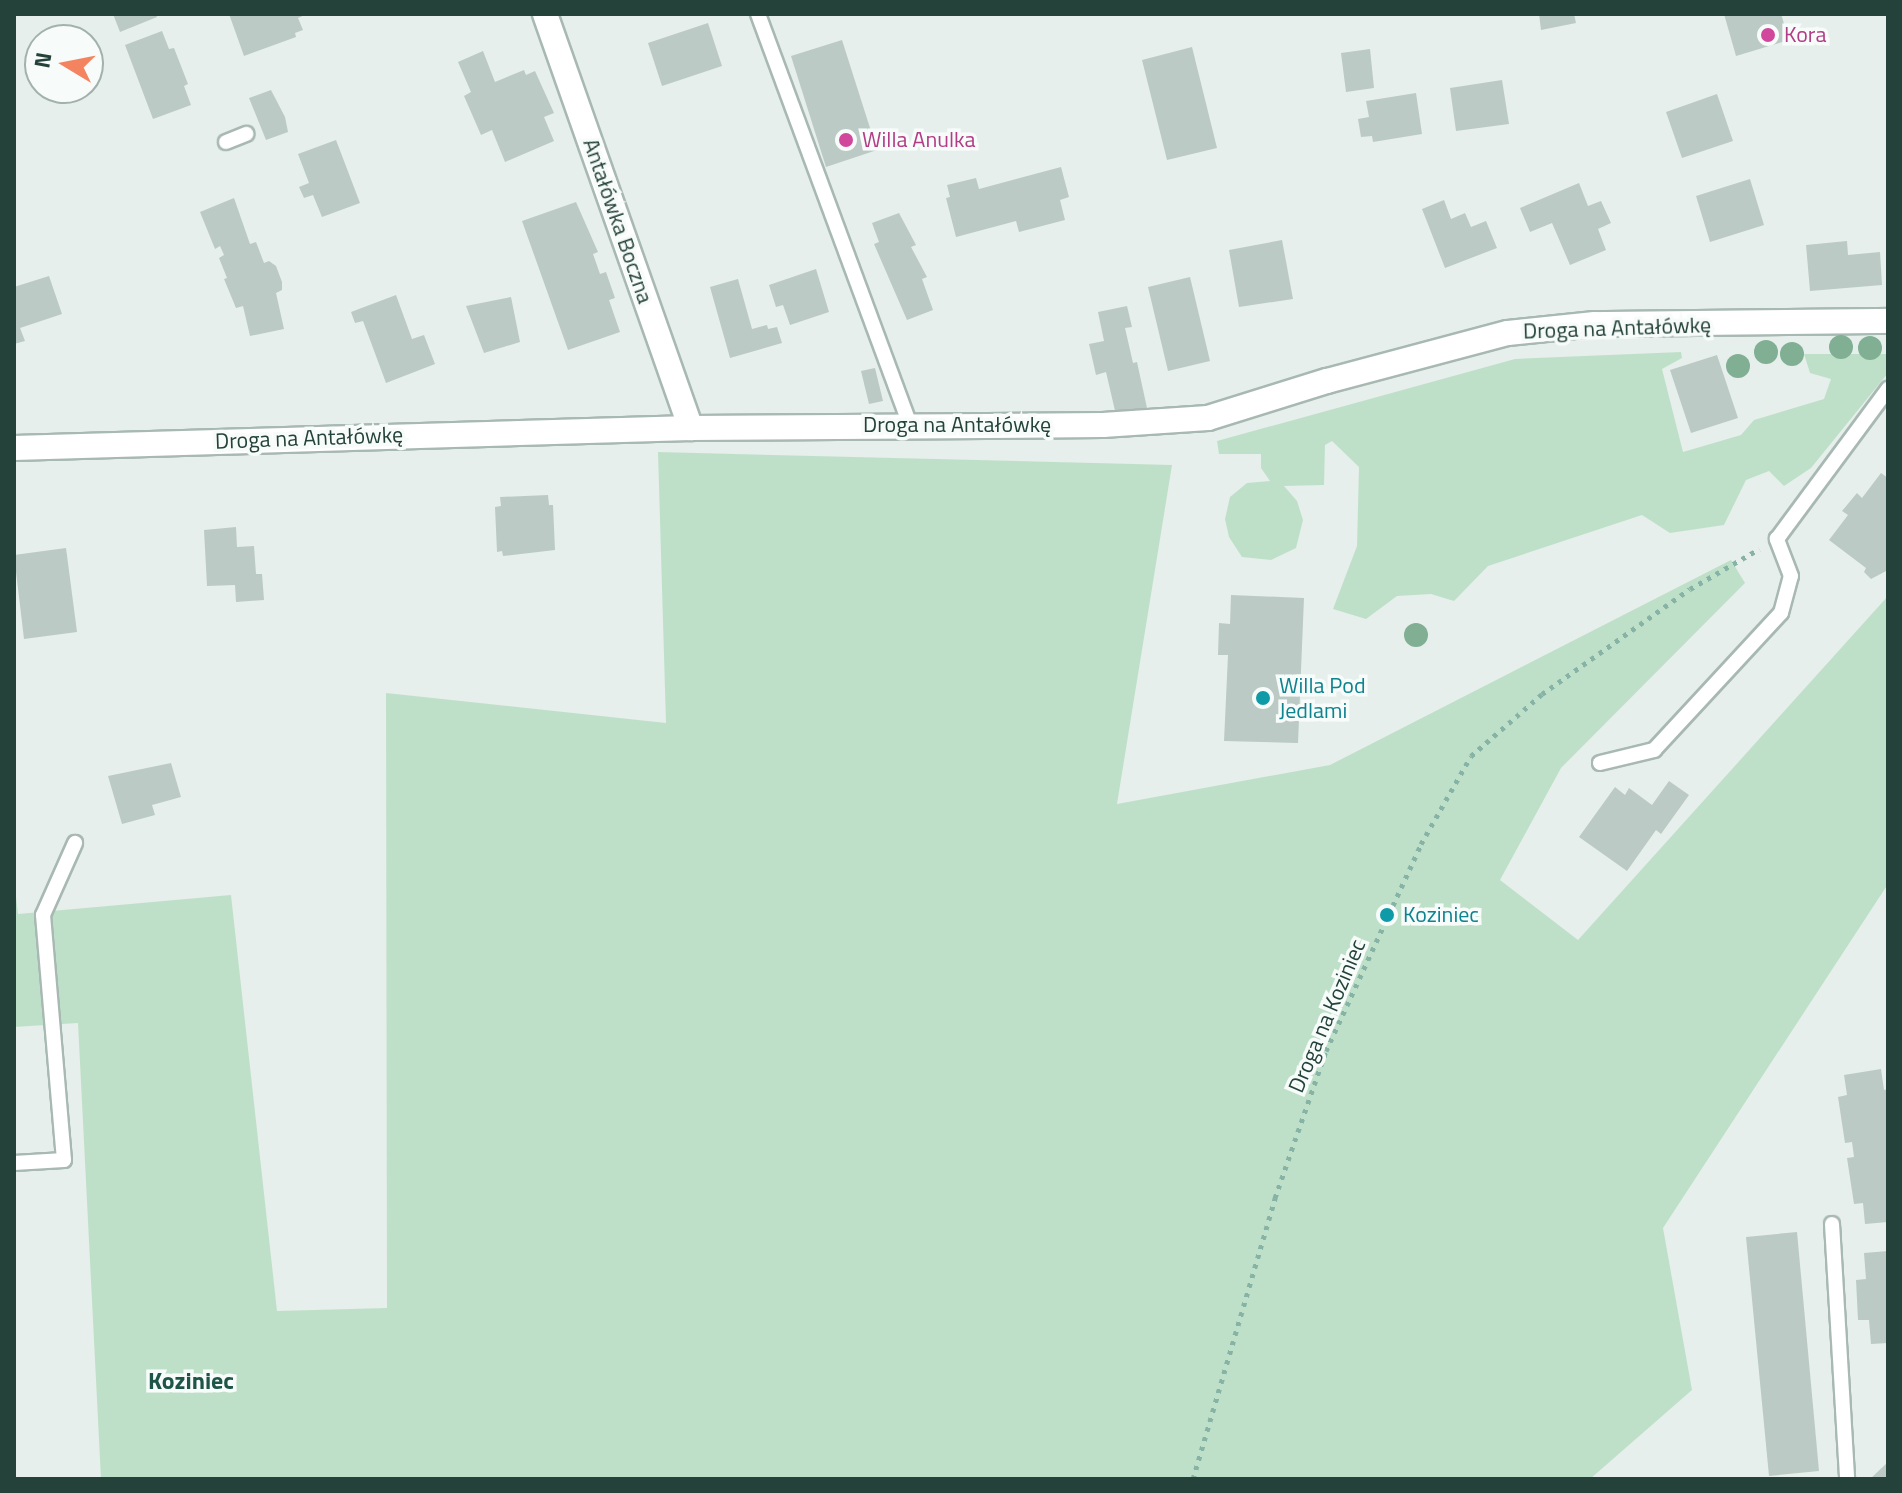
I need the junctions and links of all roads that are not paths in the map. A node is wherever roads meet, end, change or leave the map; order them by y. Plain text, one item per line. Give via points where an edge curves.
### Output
1 (545, 14) edge
2 (758, 14) edge
3 (246, 134) dead end
4 (226, 142) dead end
5 (1888, 321) edge
6 (1888, 389) edge
7 (910, 425) junction
8 (691, 428) junction
9 (14, 448) edge
10 (1600, 763) dead end
11 (75, 843) dead end
12 (14, 1163) edge
13 (1832, 1224) dead end
14 (1847, 1479) edge

1 - 8 street, Antałówka Boczna
2 - 7 lane
3 - 4 lane
5 - 7 street, Droga na Antałówkę via 1595,324 1508,333 1208,418 1103,425
6 - 10 lane via 1777,539 1791,576 1781,613 1654,750
7 - 8 street, Droga na Antałówkę
8 - 9 street, Droga na Antałówkę
11 - 12 lane via 43,915 64,1160
13 - 14 lane

